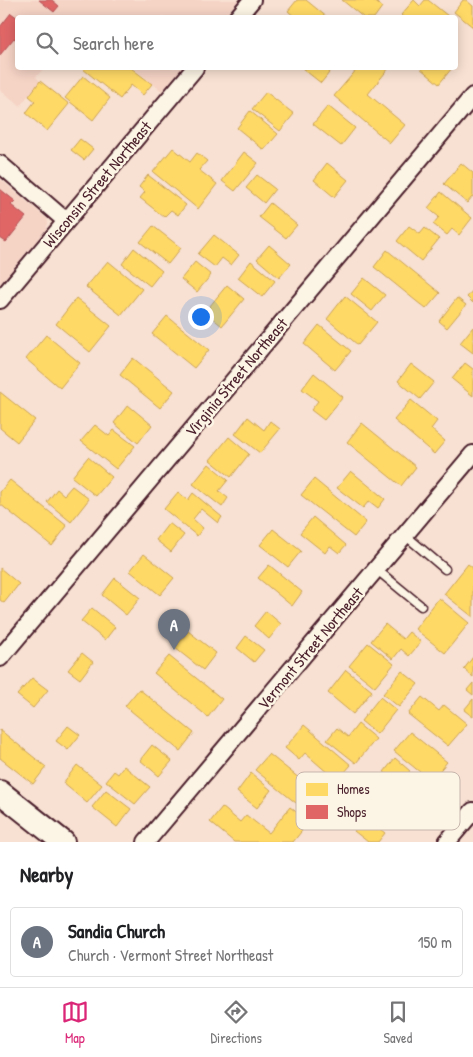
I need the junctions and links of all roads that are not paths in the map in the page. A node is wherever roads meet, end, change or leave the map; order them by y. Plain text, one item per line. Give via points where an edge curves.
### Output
1 (252, 0) edge
2 (240, 15) edge
3 (193, 70) edge
4 (473, 96) edge
5 (0, 164) edge
6 (66, 220) junction
7 (0, 300) edge
8 (473, 454) edge
9 (405, 535) junction
10 (376, 569) junction
11 (445, 569) dead end
12 (421, 606) dead end
13 (0, 658) edge
14 (0, 792) edge
15 (473, 811) edge
16 (460, 826) edge
17 (457, 830) edge
18 (63, 842) edge
19 (146, 842) edge
20 (447, 842) edge

1 - 2 street
3 - 6 street, Wisconsin Street Northeast
4 - 13 street, Virginia Street Northeast
5 - 6 street
6 - 7 street, Wisconsin Street Northeast
8 - 9 street, Vermont Street Northeast
9 - 10 street, Vermont Street Northeast
9 - 11 lane
10 - 12 lane
10 - 19 street, Vermont Street Northeast
14 - 18 street
15 - 16 street
17 - 20 street

